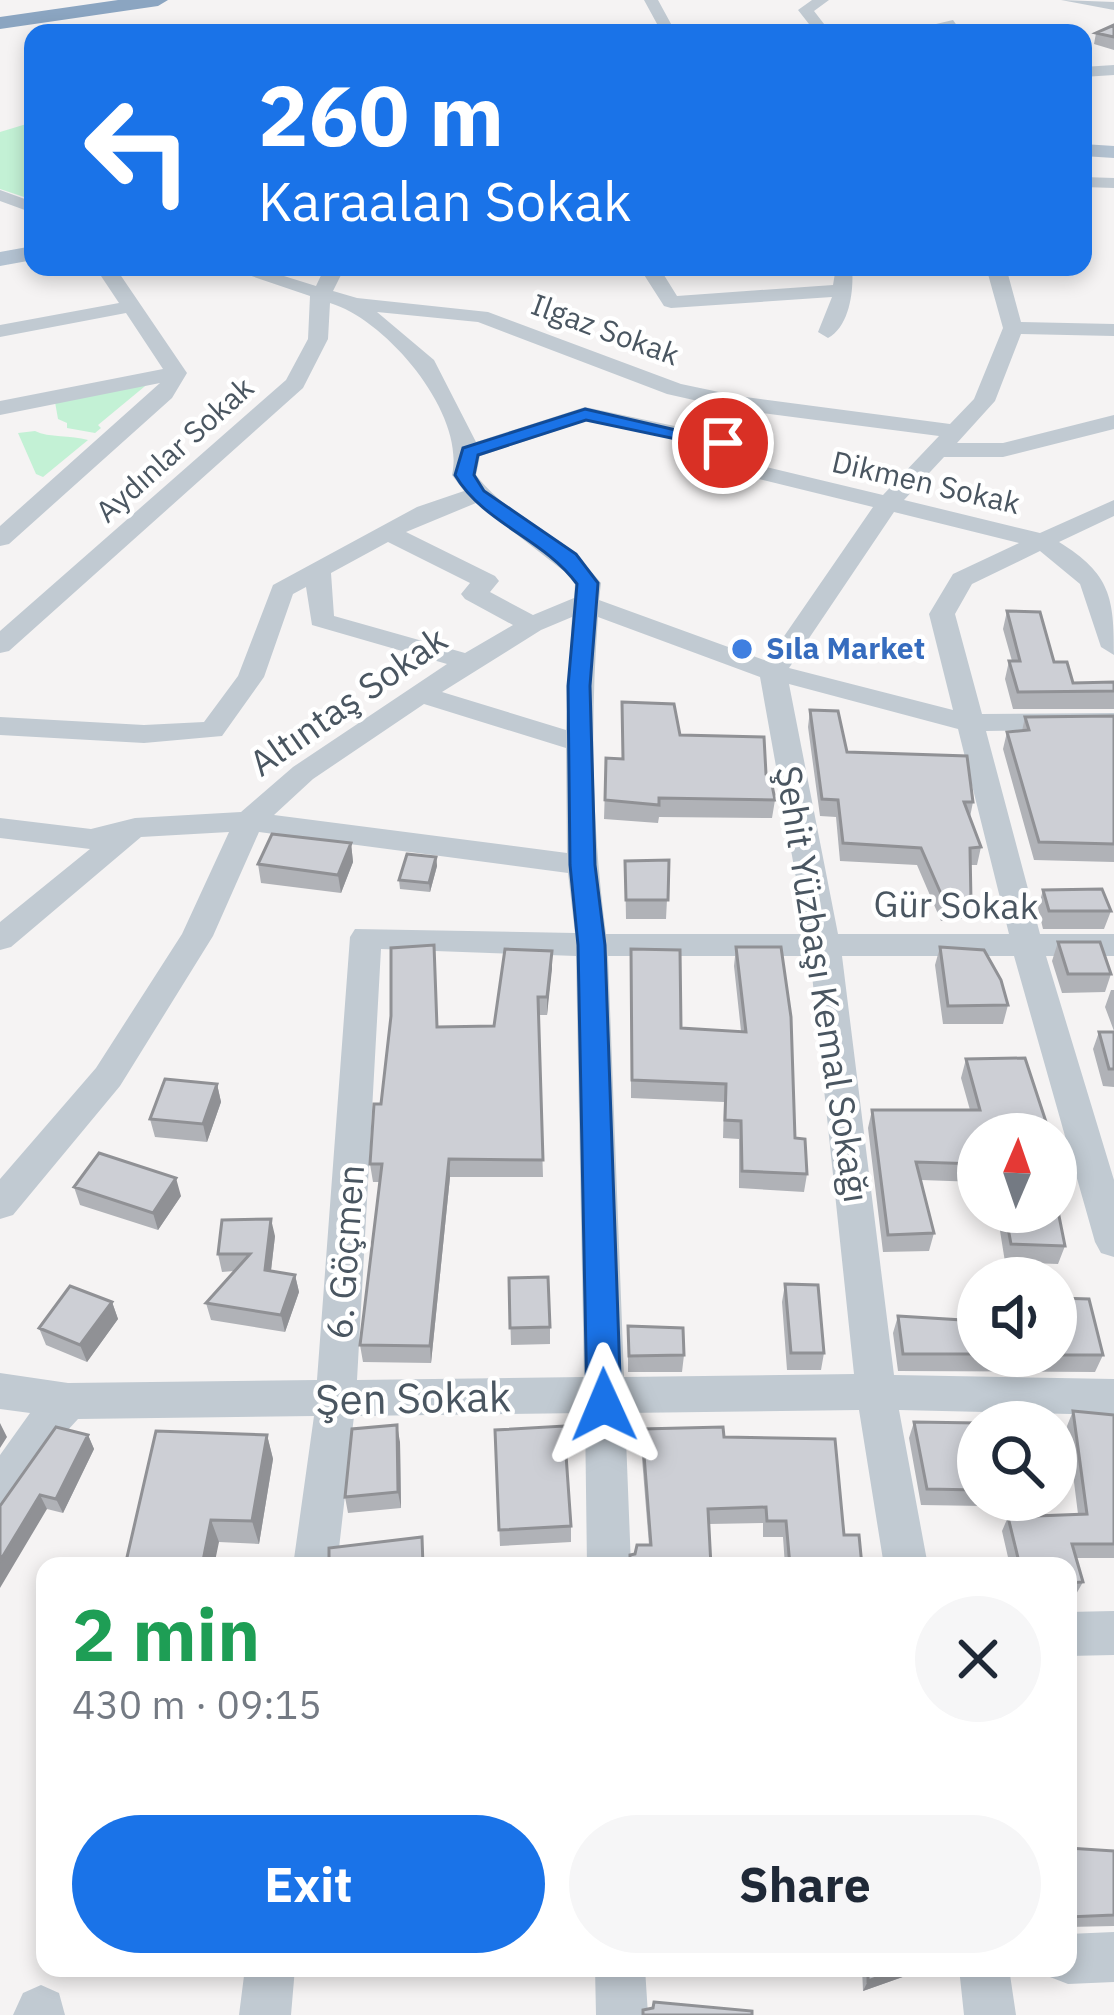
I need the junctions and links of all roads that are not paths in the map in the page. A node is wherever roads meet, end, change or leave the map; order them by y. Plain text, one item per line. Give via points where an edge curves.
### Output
1 (120, 0) edge
2 (158, 0) edge
3 (822, 0) edge
4 (1068, 0) edge
5 (1114, 6) edge
6 (0, 19) edge
7 (817, 24) edge
8 (112, 276) edge
9 (261, 276) edge
10 (330, 276) edge
11 (655, 276) edge
12 (843, 276) edge
13 (999, 276) edge
14 (842, 290) junction
15 (320, 296) junction
16 (356, 304) junction
17 (134, 306) junction
18 (1013, 328) junction
19 (1114, 330) edge
20 (0, 331) edge
21 (828, 332) dead end
22 (176, 373) junction
23 (3, 401) edge
24 (1114, 422) edge
25 (958, 432) junction
26 (938, 450) junction
27 (470, 452) junction
28 (476, 495) junction
29 (888, 503) junction
30 (1112, 510) edge
31 (387, 532) junction
32 (0, 539) edge
33 (1039, 540) junction
34 (318, 568) junction
35 (583, 603) junction
36 (532, 625) junction
37 (0, 645) edge
38 (1114, 647) edge
39 (468, 662) junction
40 (773, 672) junction
41 (420, 694) junction
42 (1114, 721) edge
43 (969, 723) junction
44 (0, 726) edge
45 (580, 742) junction
46 (249, 820) junction
47 (0, 828) edge
48 (135, 828) junction
49 (582, 865) junction
50 (366, 937) joint
51 (0, 939) edge
52 (824, 943) junction
53 (592, 945) junction
54 (1028, 945) junction
55 (1114, 946) edge
56 (0, 1204) edge
57 (1114, 1242) edge
58 (0, 1391) edge
59 (877, 1392) junction
60 (605, 1396) junction
61 (1114, 1397) edge
62 (336, 1400) junction
63 (68, 1401) junction
64 (0, 1494) edge
65 (316, 1557) edge
66 (609, 1557) edge
67 (904, 1557) edge
68 (1114, 1633) edge
69 (1077, 1634) edge
70 (1114, 1957) edge
71 (1077, 1959) edge
72 (269, 1977) edge
73 (620, 1977) edge
74 (985, 1977) edge
75 (265, 2015) edge
76 (622, 2015) edge
77 (990, 2015) edge

1 - 6 highway
2 - 6 highway
3 - 7 street via 806,10
4 - 5 street
8 - 17 street
9 - 15 street, Ilgaz Sokak
10 - 15 street, Aydınlar Sokak
11 - 14 street via 671,302
12 - 14 street
13 - 18 street
14 - 21 street
15 - 16 street, Ilgaz Sokak
15 - 37 street, Aydınlar Sokak via 318,339 295,383
16 - 25 street, Ilgaz Sokak via 481,316 675,389 738,403
16 - 27 street via 427,364
17 - 20 street
17 - 22 street
18 - 19 street
18 - 25 street via 984,401
22 - 23 street
22 - 32 street via 164,393
24 - 26 street via 1004,450
25 - 26 street
26 - 29 street
27 - 28 street via 464,475
27 - 29 street, Dikmen Sokak via 585,414 723,443 739,454 738,467
28 - 31 street
28 - 35 street via 568,558 588,583
29 - 33 street, Dikmen Sokak
29 - 40 street
30 - 33 street
31 - 34 street
31 - 36 street via 486,581 474,594
33 - 38 street via 1094,581
33 - 43 street via 962,579 942,614
34 - 39 street via 321,620
34 - 44 street via 282,590 250,677 212,730
35 - 36 street, Altıntaş Sokak
35 - 40 street
35 - 45 street
36 - 39 street, Altıntaş Sokak
39 - 41 street, Altıntaş Sokak
40 - 43 street
40 - 52 street, Şehit Yüzbaşı Kemal Sokağı
41 - 45 street
41 - 46 street, Altıntaş Sokak
42 - 43 street
43 - 54 street
45 - 49 street
46 - 48 street
46 - 49 street
46 - 56 street, Altıntaş Sokak via 196,936 108,1077
47 - 48 street via 91,839
48 - 51 street
49 - 53 street
50 - 53 street, Gür Sokak
50 - 62 street, 6. Göçmen
52 - 53 street, Gür Sokak
52 - 54 street, Gür Sokak
52 - 59 street, Şehit Yüzbaşı Kemal Sokağı
53 - 60 street
54 - 55 street, Gür Sokak
54 - 57 street
58 - 63 street, Şen Sokak
59 - 60 street, Şen Sokak
59 - 61 street, Şen Sokak
59 - 67 street, Şehit Yüzbaşı Kemal Sokağı
60 - 62 street, Şen Sokak
60 - 66 street
62 - 63 street, Şen Sokak
62 - 65 street, 6. Göçmen
63 - 64 street via 29,1443
68 - 69 street
70 - 71 street
72 - 75 street
73 - 76 street
74 - 77 street

